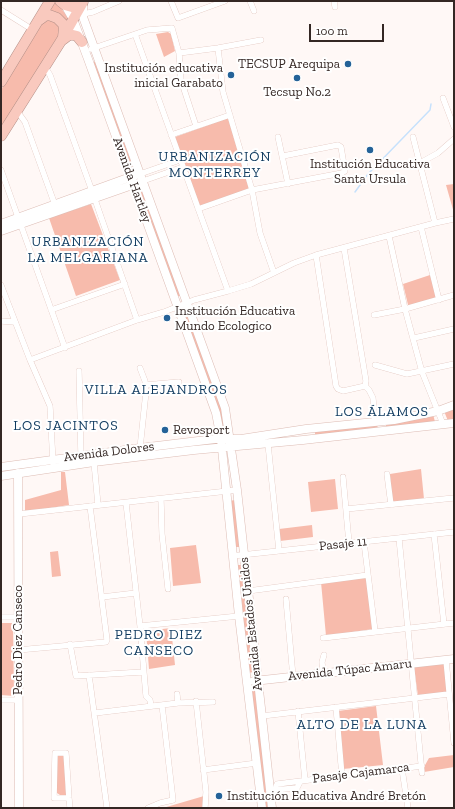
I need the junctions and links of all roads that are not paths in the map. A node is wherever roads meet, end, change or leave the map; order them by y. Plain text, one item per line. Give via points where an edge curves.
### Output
1 (50, 1) edge
2 (83, 1) edge
3 (119, 1) edge
4 (171, 1) edge
5 (225, 1) edge
6 (250, 1) edge
7 (63, 3) edge
8 (211, 3) edge
9 (1, 10) edge
10 (254, 11) dead end
11 (83, 14) junction
12 (73, 19) junction
13 (35, 26) junction
14 (135, 34) junction
15 (261, 40) dead end
16 (61, 41) junction
17 (83, 46) junction
18 (94, 48) junction
19 (218, 48) junction
20 (179, 53) junction
21 (45, 67) junction
22 (1, 82) edge
23 (443, 98) dead end
24 (17, 111) junction
25 (230, 115) junction
26 (196, 126) junction
27 (454, 127) edge
28 (171, 135) junction
29 (1, 136) edge
30 (278, 137) dead end
31 (413, 137) dead end
32 (454, 139) edge
33 (282, 156) junction
34 (180, 160) junction
35 (420, 163) junction
36 (183, 167) junction
37 (1, 170) edge
38 (142, 177) junction
39 (132, 181) junction
40 (288, 184) junction
41 (252, 190) junction
42 (93, 195) junction
43 (55, 205) junction
44 (198, 209) junction
45 (454, 220) edge
46 (19, 221) junction
47 (435, 223) junction
48 (1, 224) edge
49 (421, 227) junction
50 (1, 231) edge
51 (389, 236) junction
52 (344, 248) junction
53 (316, 255) junction
54 (274, 273) junction
55 (124, 284) junction
56 (1, 285) edge
57 (228, 291) junction
58 (454, 295) edge
59 (439, 300) junction
60 (186, 303) junction
61 (177, 306) junction
62 (405, 309) junction
63 (51, 310) junction
64 (374, 315) dead end
65 (137, 320) junction
66 (1, 321) edge
67 (14, 322) junction
68 (454, 329) edge
69 (414, 338) junction
70 (65, 348) junction
71 (30, 360) junction
72 (454, 364) edge
73 (375, 365) dead end
74 (140, 368) dead end
75 (79, 371) dead end
76 (422, 372) junction
77 (179, 382) dead end
78 (145, 385) junction
79 (365, 386) junction
80 (454, 405) edge
81 (438, 411) junction
82 (377, 422) junction
83 (454, 423) edge
84 (443, 424) junction
85 (306, 429) junction
86 (380, 431) junction
87 (308, 440) junction
88 (231, 443) junction
89 (221, 444) junction
90 (268, 444) junction
91 (140, 448) junction
92 (81, 456) junction
93 (94, 462) junction
94 (53, 463) junction
95 (234, 465) junction
96 (1, 467) edge
97 (223, 467) junction
98 (18, 473) junction
99 (387, 474) dead end
100 (1, 476) edge
101 (342, 477) dead end
102 (237, 490) junction
103 (226, 492) junction
104 (454, 498) edge
105 (161, 499) junction
106 (126, 503) junction
107 (391, 505) junction
108 (90, 506) junction
109 (98, 506) junction
110 (346, 509) junction
111 (19, 514) junction
112 (454, 532) edge
113 (434, 534) junction
114 (399, 538) junction
115 (364, 542) junction
116 (349, 544) junction
117 (278, 551) junction
118 (244, 555) junction
119 (232, 556) junction
120 (368, 575) junction
121 (168, 589) dead end
122 (248, 591) junction
123 (136, 593) junction
124 (102, 597) junction
125 (286, 599) dead end
126 (239, 616) junction
127 (1, 617) edge
128 (18, 617) junction
129 (454, 623) edge
130 (444, 624) junction
131 (140, 626) junction
132 (409, 628) junction
133 (375, 631) junction
134 (323, 638) dead end
135 (70, 644) junction
136 (18, 650) junction
137 (324, 655) dead end
138 (450, 660) edge
139 (412, 664) junction
140 (143, 672) junction
141 (323, 674) junction
142 (89, 675) junction
143 (293, 677) junction
144 (258, 681) junction
145 (247, 682) junction
146 (177, 694) dead end
147 (449, 694) junction
148 (415, 698) junction
149 (1, 700) edge
150 (19, 700) junction
151 (196, 701) junction
152 (213, 702) dead end
153 (178, 703) junction
154 (162, 705) junction
155 (151, 706) junction
156 (336, 707) junction
157 (298, 712) junction
158 (95, 713) junction
159 (262, 716) junction
160 (454, 743) edge
161 (257, 763) junction
162 (422, 766) junction
163 (402, 769) junction
164 (203, 770) junction
165 (422, 773) dead end
166 (342, 776) junction
167 (302, 781) junction
168 (272, 790) junction
169 (69, 798) junction
170 (19, 808) edge
171 (70, 808) edge
172 (107, 808) edge
173 (148, 808) edge
174 (205, 808) edge
175 (262, 808) edge
176 (272, 808) edge
177 (408, 808) edge

1 - 13 highway
2 - 7 highway via 69,7
2 - 11 main road, Avenida Hartley
2 - 12 highway
3 - 11 street
4 - 8 street via 178,18
5 - 8 street
6 - 10 street
7 - 12 main road, Avenida Hartley
9 - 13 street
11 - 18 main road, Avenida Hartley
12 - 16 highway
12 - 17 main road, Avenida Hartley
13 - 16 highway via 41,18 49,15 61,20 64,28
13 - 22 highway
14 - 18 street
14 - 20 street via 156,28 172,28
14 - 28 street
15 - 19 street
16 - 17 highway via 73,35 80,39
16 - 21 highway
17 - 18 street
17 - 39 main road, Avenida Hartley
18 - 38 main road, Avenida Hartley
19 - 20 street
19 - 25 street via 223,92
20 - 26 street via 181,80
21 - 24 highway
21 - 42 street
23 - 27 street
24 - 29 highway
24 - 43 street via 25,122
25 - 26 street
25 - 41 street
26 - 28 street
28 - 34 street
30 - 33 street
31 - 35 street
32 - 35 street via 438,153
33 - 40 street
33 - 40 street via 338,145 341,147 345,171
34 - 36 street
34 - 38 street
35 - 47 street
36 - 38 street
36 - 44 street
37 - 46 street
38 - 39 main road
38 - 60 main road, Avenida Hartley
39 - 42 main road
39 - 61 main road, Avenida Hartley
40 - 41 street
41 - 44 street
41 - 54 street via 260,233
42 - 43 main road
42 - 46 main road
42 - 55 street
43 - 46 main road
44 - 57 street
45 - 47 street
46 - 48 main road
46 - 50 main road
46 - 63 street
47 - 49 street
49 - 51 street
49 - 59 street
51 - 52 street
51 - 62 street
52 - 53 street
52 - 79 street
53 - 54 street
53 - 79 street via 336,386 343,391
54 - 57 street
55 - 63 street
55 - 65 street
56 - 67 street
57 - 60 street
58 - 59 street
59 - 62 street
60 - 61 street
60 - 88 main road, Avenida Hartley via 225,408
61 - 65 street
61 - 89 main road, Avenida Hartley via 216,413
62 - 64 street
62 - 69 street
63 - 70 street
65 - 70 street
66 - 67 street
67 - 71 street
68 - 69 street
69 - 76 street
70 - 71 street
71 - 94 street via 50,406
72 - 76 street
73 - 76 street via 407,374
74 - 78 street
75 - 92 street
76 - 81 street
77 - 78 street
78 - 91 street
79 - 82 street via 373,398
80 - 81 main road, Avenida Dolores
81 - 82 main road, Avenida Dolores
81 - 84 street
82 - 85 main road, Avenida Dolores
82 - 86 main road
83 - 84 main road, Avenida Dolores
84 - 86 main road, Avenida Dolores
85 - 87 main road
85 - 88 main road, Avenida Dolores
86 - 87 main road, Avenida Dolores
87 - 90 main road, Avenida Dolores
88 - 89 main road, Avenida Dolores
88 - 90 main road, Avenida Dolores
88 - 95 main road, Avenida Estados Unidos
89 - 91 main road, Avenida Dolores
89 - 93 main road, Avenida Dolores
89 - 97 main road, Avenida Estados Unidos
90 - 117 street
91 - 92 main road, Avenida Dolores
92 - 94 main road, Avenida Dolores
93 - 94 main road, Avenida Dolores
93 - 109 street
94 - 96 main road, Avenida Dolores
94 - 98 main road, Avenida Dolores
95 - 97 main road via 229,462
95 - 102 main road, Avenida Estados Unidos
97 - 103 main road, Avenida Estados Unidos
98 - 100 main road, Avenida Dolores
98 - 111 main road, Pedro Diez Canseco
99 - 107 street
101 - 110 street
102 - 103 street
102 - 118 main road, Avenida Estados Unidos
103 - 105 street
103 - 119 main road, Avenida Estados Unidos
104 - 107 street
105 - 106 street
105 - 121 street
106 - 109 street
106 - 123 street
107 - 110 street
108 - 109 street
108 - 111 street
108 - 124 street
110 - 116 street
111 - 128 main road, Pedro Diez Canseco
112 - 113 street, Pasaje 11
113 - 114 street, Pasaje 11
113 - 130 street
114 - 115 street, Pasaje 11
114 - 132 street
115 - 116 street, Pasaje 11
115 - 120 street
116 - 117 street, Pasaje 11
117 - 118 street, Pasaje 11
118 - 119 street, Pasaje 11
118 - 122 main road, Avenida Estados Unidos
119 - 126 main road, Avenida Estados Unidos
120 - 122 street
120 - 133 street
122 - 144 main road, Avenida Estados Unidos
123 - 124 street
123 - 131 street
124 - 135 street via 108,640
125 - 143 street
126 - 131 street
126 - 145 main road, Avenida Estados Unidos
127 - 128 street
128 - 136 main road, Pedro Diez Canseco
129 - 130 street
130 - 132 street
131 - 140 street
132 - 133 street
132 - 139 street
133 - 134 street
135 - 136 street
135 - 142 street via 75,675
136 - 150 main road, Pedro Diez Canseco
137 - 141 street
138 - 139 main road, Avenida Túpac Amaru
138 - 147 street
139 - 141 main road, Avenida Túpac Amaru
139 - 148 street
140 - 142 street
140 - 155 street via 146,696
141 - 143 main road, Avenida Túpac Amaru
142 - 158 street
143 - 144 main road, Avenida Túpac Amaru
144 - 145 main road, Avenida Túpac Amaru
144 - 159 main road, Avenida Estados Unidos
145 - 161 main road, Avenida Estados Unidos
146 - 153 street
147 - 148 street
147 - 160 street
148 - 156 street
148 - 162 street
149 - 150 street
150 - 170 main road, Pedro Diez Canseco
151 - 152 street
151 - 153 street
151 - 164 street
153 - 154 street
154 - 155 street
154 - 173 street via 173,800 160,802
155 - 158 street
156 - 157 street
156 - 166 street
157 - 159 street
157 - 167 street
158 - 172 street
159 - 168 main road, Avenida Estados Unidos
161 - 164 street
161 - 175 main road, Avenida Estados Unidos
162 - 163 street, Pasaje Cajamarca
162 - 165 street
163 - 166 street, Pasaje Cajamarca
163 - 177 street
164 - 174 street
166 - 167 street, Pasaje Cajamarca
167 - 168 street, Pasaje Cajamarca via 297,788
168 - 176 main road, Avenida Estados Unidos
169 - 169 street via 66,753 55,753 54,798
169 - 171 street

